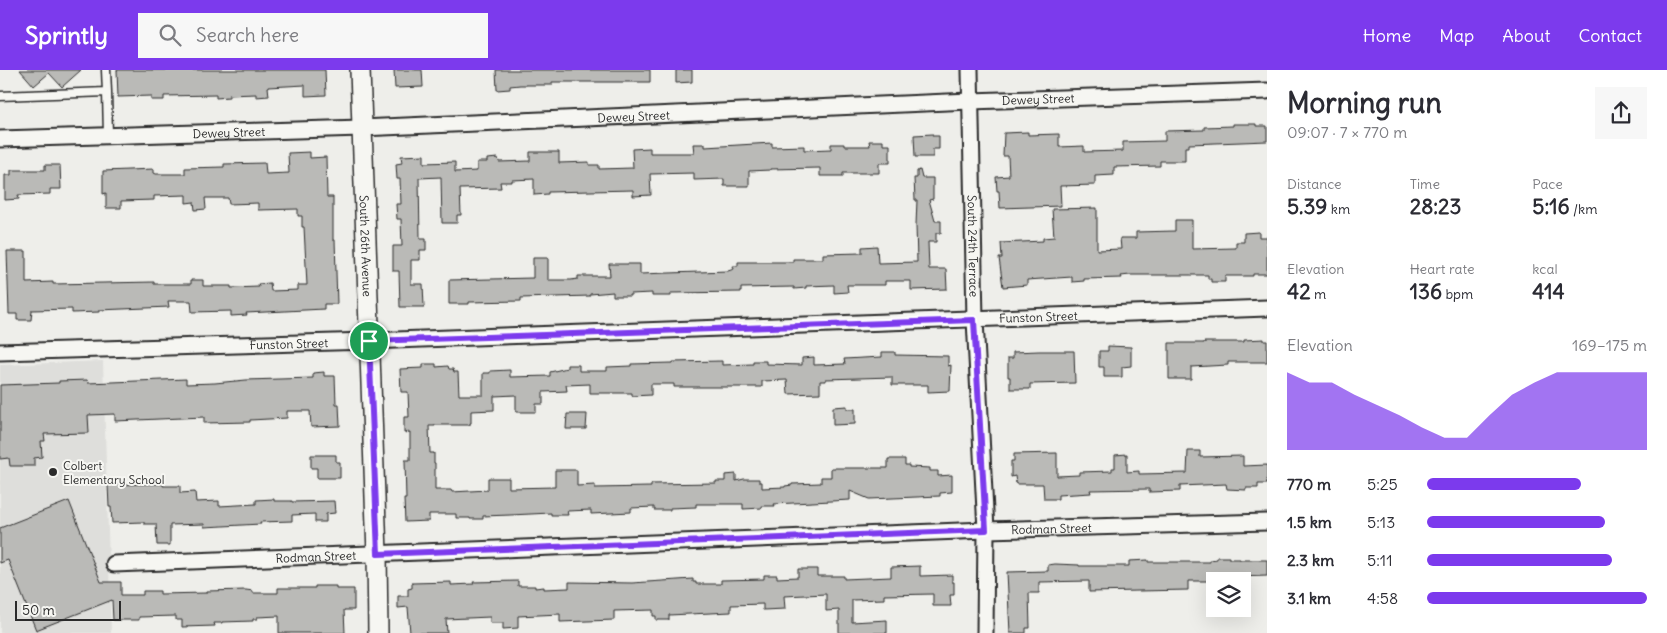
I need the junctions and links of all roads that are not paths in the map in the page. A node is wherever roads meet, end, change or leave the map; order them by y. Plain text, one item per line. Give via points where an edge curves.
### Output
1 (106, 70) edge
2 (360, 70) edge
3 (970, 70) edge
4 (1267, 91) edge
5 (107, 92) junction
6 (0, 96) edge
7 (970, 101) junction
8 (362, 128) junction
9 (108, 136) junction
10 (0, 139) edge
11 (1267, 308) edge
12 (974, 320) junction
13 (369, 341) junction
14 (0, 352) edge
15 (1267, 522) edge
16 (986, 530) junction
17 (378, 554) junction
18 (114, 564) dead end
19 (378, 633) edge
20 (985, 633) edge

1 - 5 lane
2 - 8 street, South 26th Avenue
3 - 7 street, South 24th Terrace
4 - 7 street, Dewey Street
5 - 6 lane
5 - 9 lane
7 - 8 street, Dewey Street
7 - 12 street, South 24th Terrace
8 - 9 street, Dewey Street
8 - 13 street, South 26th Avenue
9 - 10 street, Dewey Street
11 - 12 street, Funston Street
12 - 13 street, Funston Street
12 - 16 street, South 24th Terrace
13 - 14 street, Funston Street
13 - 17 street, South 26th Avenue
15 - 16 street, Rodman Street
16 - 17 street, Rodman Street
16 - 20 street, South 24th Terrace
17 - 18 street, Rodman Street
17 - 19 street, South 26th Avenue

